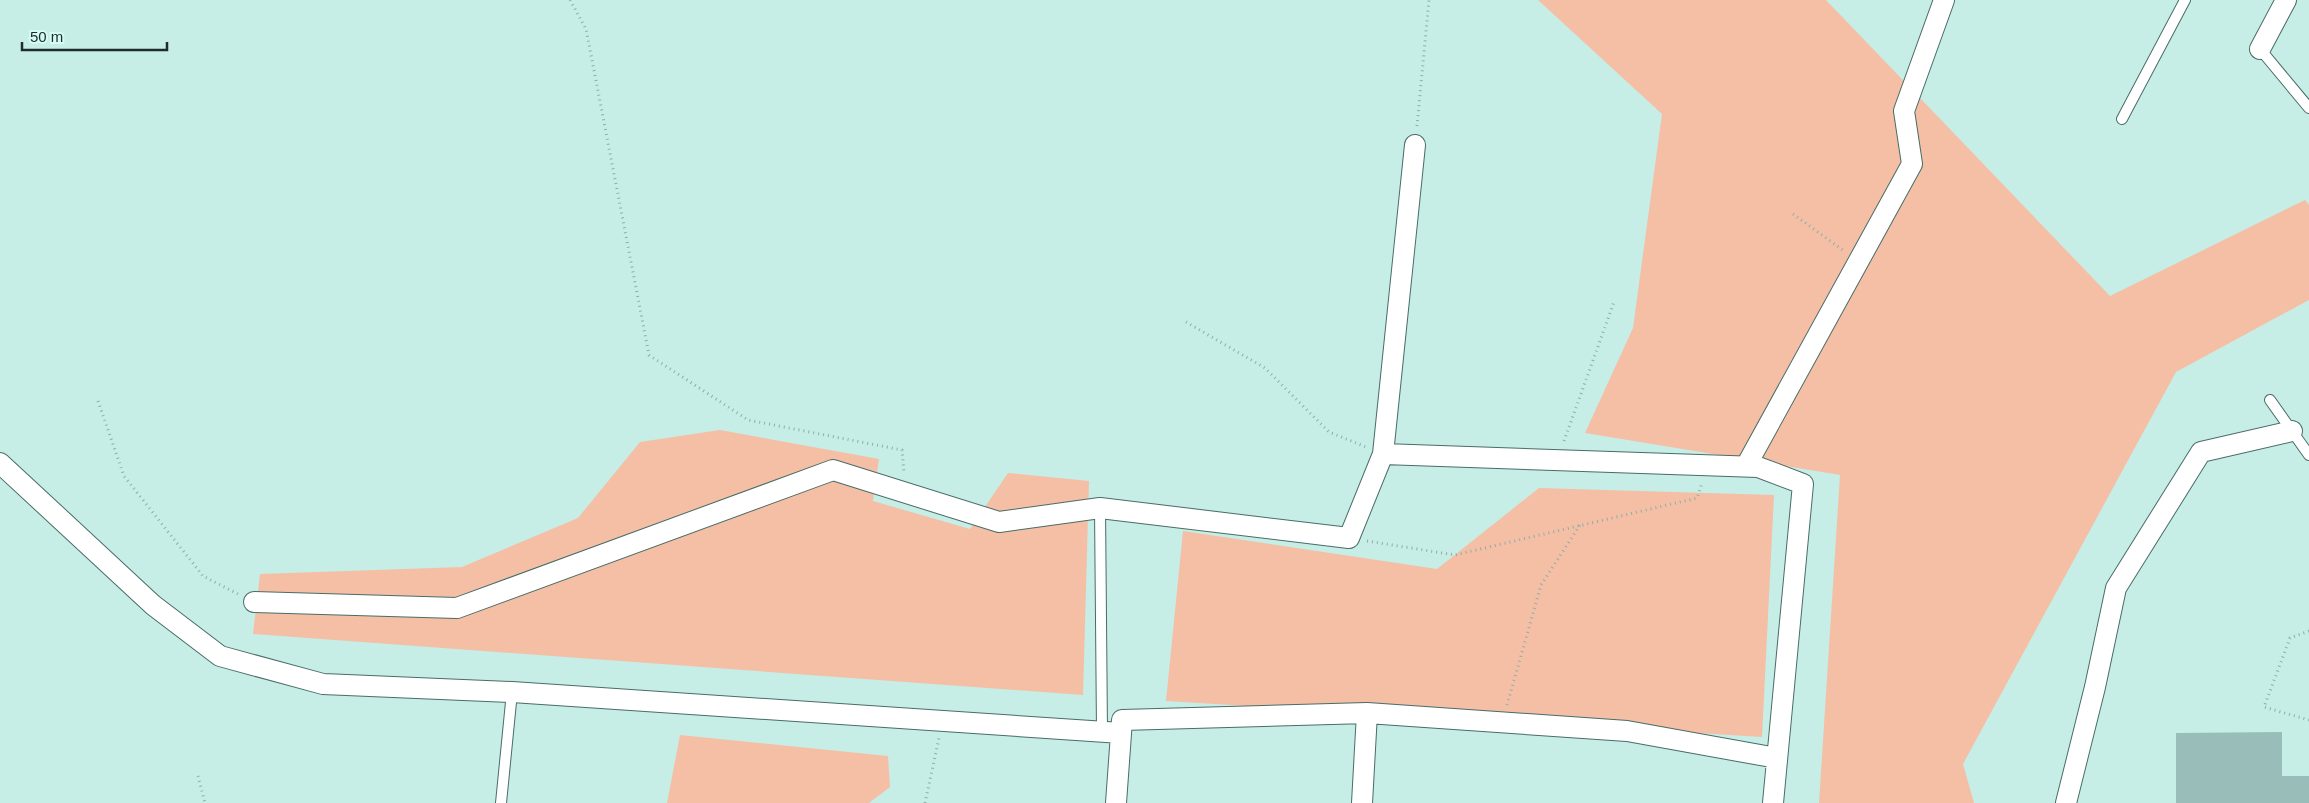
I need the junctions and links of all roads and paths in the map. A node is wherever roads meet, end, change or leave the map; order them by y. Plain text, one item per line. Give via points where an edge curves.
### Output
1 (570, 0) edge
2 (1429, 0) edge
3 (1944, 0) edge
4 (2185, 0) edge
5 (2286, 0) edge
6 (2260, 49) joint
7 (2309, 108) edge
8 (2122, 119) dead end
9 (1415, 145) joint
10 (1792, 214) dead end
11 (1858, 262) junction
12 (1614, 302) dead end
13 (1186, 322) dead end
14 (2270, 400) dead end
15 (98, 401) dead end
16 (2292, 431) junction
17 (1383, 454) junction
18 (2309, 455) edge
19 (1557, 460) junction
20 (0, 463) edge
21 (1707, 465) junction
22 (1746, 466) junction
23 (906, 493) junction
24 (1100, 508) junction
25 (1580, 525) junction
26 (1349, 538) junction
27 (254, 602) joint
28 (2309, 631) edge
29 (512, 692) junction
30 (1367, 713) junction
31 (2309, 720) edge
32 (943, 721) junction
33 (1502, 722) junction
34 (1111, 732) junction
35 (1778, 758) junction
36 (198, 776) dead end
37 (204, 803) edge
38 (501, 803) edge
39 (925, 803) edge
40 (1116, 803) edge
41 (1362, 803) edge
42 (1773, 803) edge
43 (2066, 803) edge

1 - 23 path via 586,29 649,355 748,420 902,450
2 - 9 path
3 - 11 street via 1904,111 1912,164
4 - 8 lane
5 - 6 street
6 - 7 lane
9 - 17 street
10 - 11 path
11 - 22 street
12 - 19 path
13 - 17 path via 1266,368 1329,432
14 - 16 lane
15 - 27 path via 124,476 203,576
16 - 18 lane
16 - 43 street via 2201,452 2116,588
17 - 19 street
17 - 26 street
19 - 21 street
20 - 29 street via 153,605 220,656 324,684
21 - 22 street
21 - 25 path via 1697,498
22 - 35 street via 1758,467 1803,484
23 - 24 street via 999,522
23 - 27 street via 833,470 457,608
24 - 26 street
24 - 34 lane
25 - 26 path via 1455,555
25 - 33 path via 1541,585
28 - 31 path via 2290,638 2264,706
29 - 32 street
29 - 38 lane
30 - 33 street
30 - 34 street via 1122,720
30 - 41 street
32 - 34 street
32 - 39 path
33 - 35 street via 1627,731
34 - 40 street
35 - 42 street
36 - 37 path

